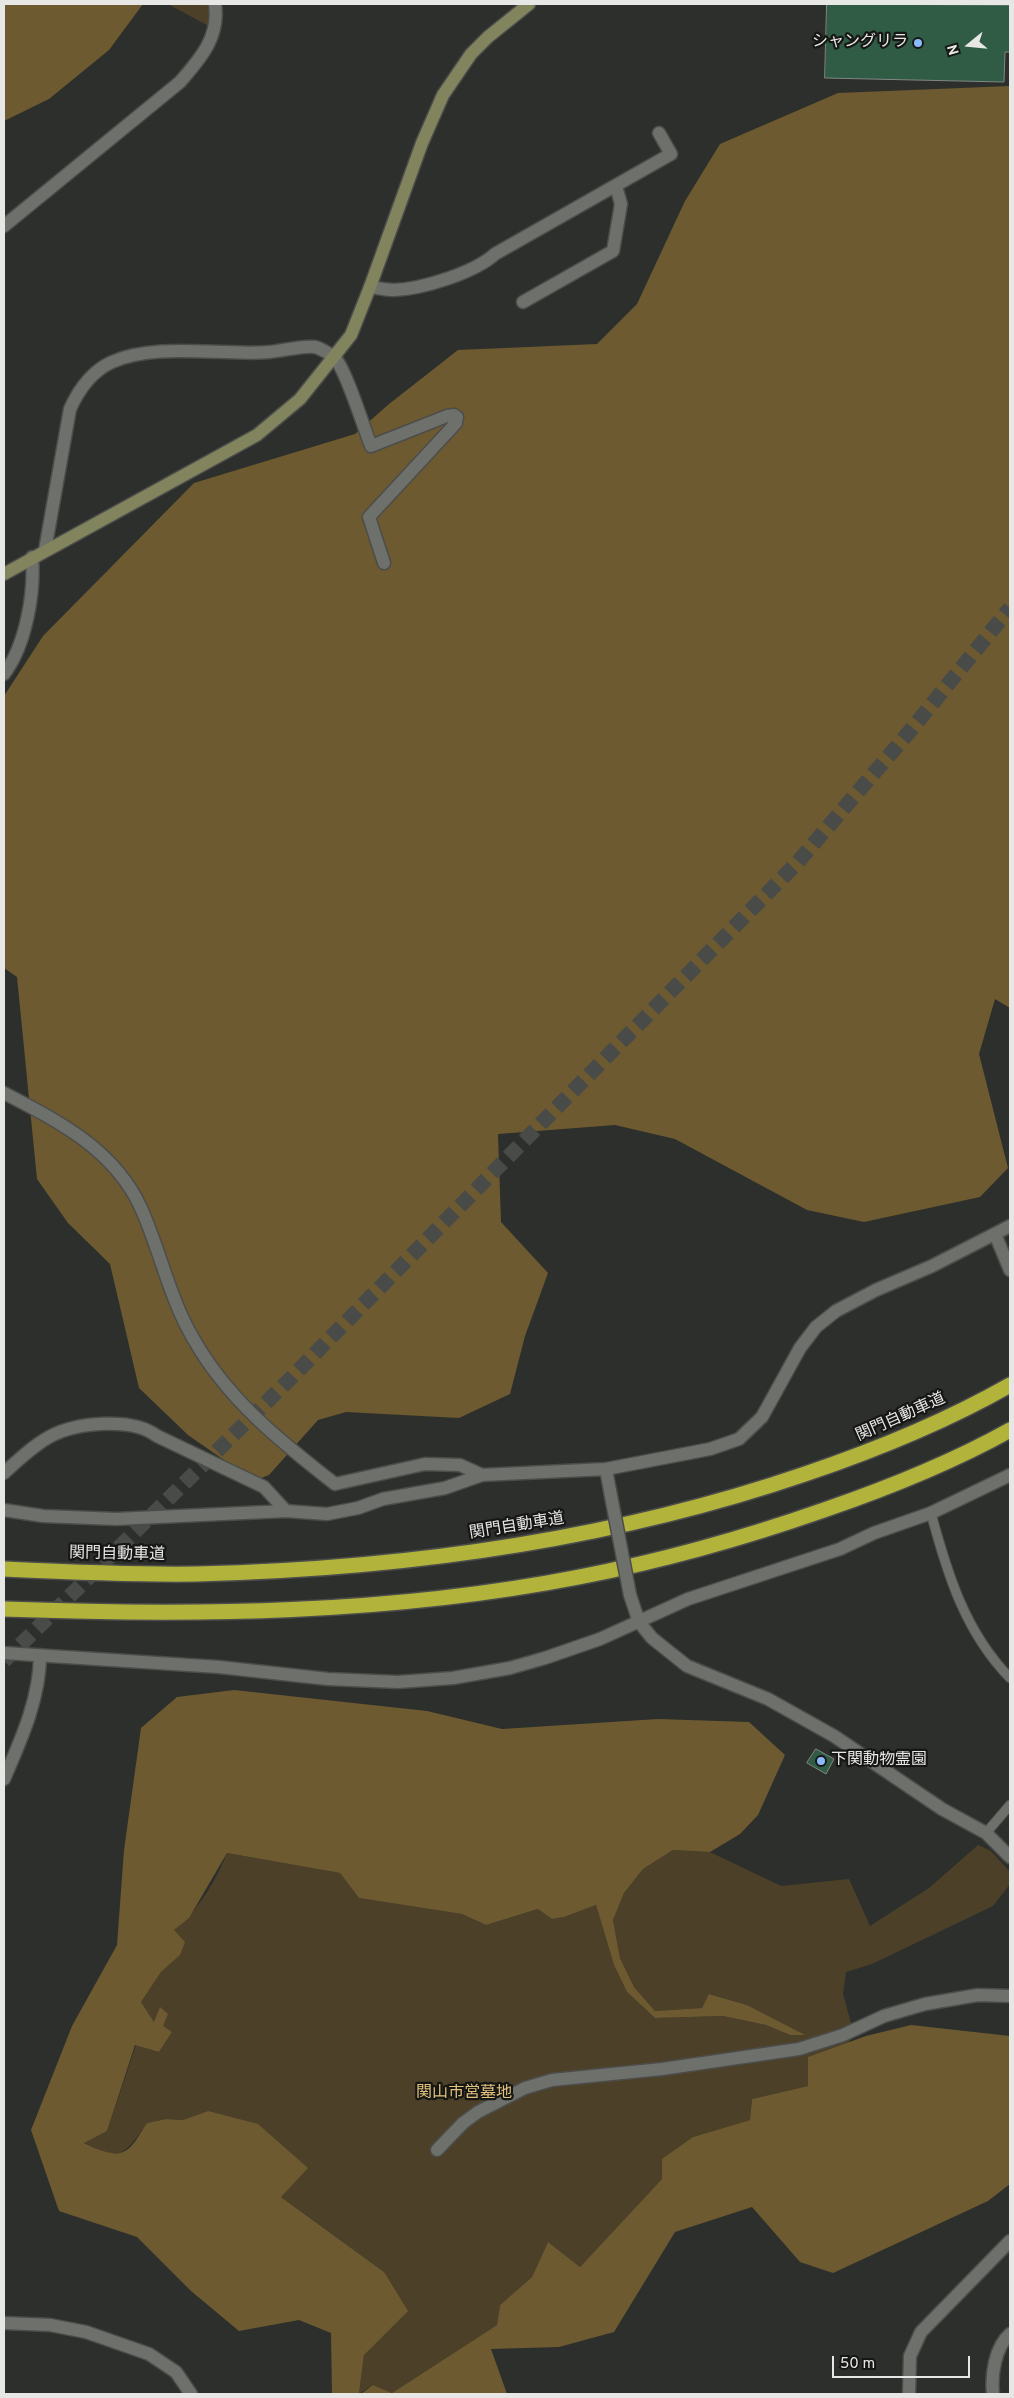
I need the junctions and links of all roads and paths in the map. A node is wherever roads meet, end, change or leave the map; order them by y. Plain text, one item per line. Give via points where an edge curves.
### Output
1 (215, 4) edge
2 (529, 4) edge
3 (659, 133) dead end
4 (616, 186) junction
5 (4, 226) edge
6 (370, 287) junction
7 (523, 302) dead end
8 (335, 358) junction
9 (45, 550) junction
10 (32, 557) junction
11 (384, 563) dead end
12 (4, 574) edge
13 (4, 674) edge
14 (4, 1094) edge
15 (1010, 1226) edge
16 (995, 1234) junction
17 (1010, 1270) edge
18 (1010, 1385) edge
19 (1010, 1430) edge
20 (606, 1469) junction
21 (4, 1473) edge
22 (1010, 1474) edge
23 (482, 1475) junction
24 (4, 1510) edge
25 (286, 1511) junction
26 (931, 1513) junction
27 (4, 1569) edge
28 (4, 1609) edge
29 (639, 1622) junction
30 (4, 1653) edge
31 (40, 1655) junction
32 (1010, 1678) edge
33 (17, 1747) junction
34 (4, 1751) edge
35 (4, 1779) edge
36 (1010, 1805) edge
37 (986, 1833) junction
38 (1010, 1857) edge
39 (1010, 1996) edge
40 (437, 2150) dead end
41 (1010, 2241) edge
42 (4, 2323) edge
43 (1010, 2334) edge
44 (192, 2394) edge
45 (910, 2394) edge
46 (994, 2394) edge

1 - 5 street via 211,43 180,82
2 - 6 street via 471,54 443,95 422,143
3 - 4 street via 671,154
4 - 6 street via 474,268 394,290
4 - 7 street via 621,204 613,251
6 - 8 street via 351,335
8 - 9 street via 295,404 257,435
8 - 9 street via 315,347 230,354 158,351 112,361 87,380 70,409
8 - 11 street via 371,446 447,416 457,418 456,423 369,517
9 - 10 street
10 - 12 street
10 - 13 street via 34,574 24,632 18,651
14 - 23 street via 74,1131 112,1164 140,1206 177,1307 193,1338 222,1381 280,1441 335,1484 424,1464 460,1464
15 - 16 street
16 - 17 street
16 - 20 street via 836,1311 816,1327 800,1348 762,1417 739,1438 710,1449
18 - 27 highway, 関門自動車道 via 921,1430 759,1490 660,1517 505,1548 401,1561 204,1573
19 - 28 highway via 876,1492 764,1531 668,1558 577,1578 402,1602 289,1610 195,1613
20 - 23 street
20 - 29 street, bridge via 630,1595
21 - 25 street via 50,1436 73,1429 121,1423 149,1430 264,1487
22 - 26 street
23 - 25 street via 445,1488 383,1499 327,1514
24 - 25 street via 43,1516 116,1519
26 - 29 street via 840,1549 688,1599
26 - 32 lane via 956,1595 989,1652
29 - 31 street via 510,1668 453,1678 398,1682 328,1680 219,1667
29 - 37 street via 652,1638 687,1666 768,1699 834,1736 942,1809
30 - 31 street
31 - 33 street via 40,1678
33 - 34 street
33 - 35 street
36 - 37 lane
37 - 38 street
39 - 40 street via 978,1995 925,2004 799,2049 662,2069 552,2080 525,2088 478,2112
41 - 45 street via 921,2332 910,2356
42 - 44 street via 86,2332 149,2354 176,2372
43 - 46 street via 1001,2345 996,2360 992,2381

